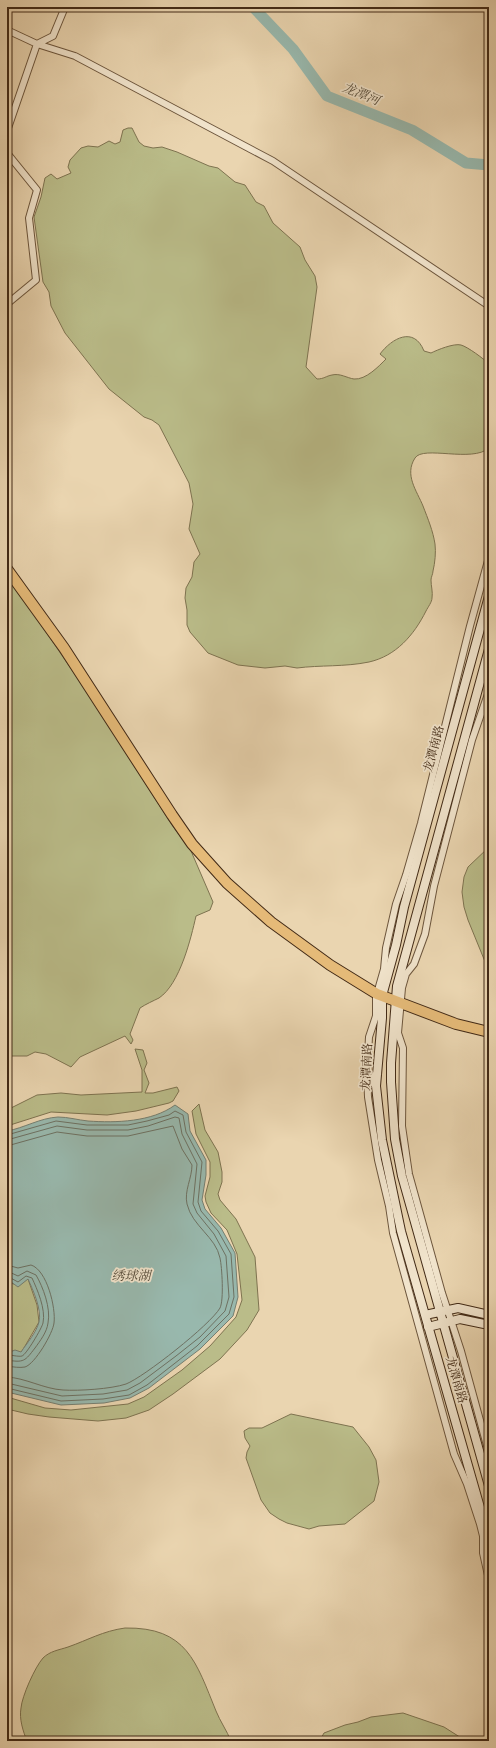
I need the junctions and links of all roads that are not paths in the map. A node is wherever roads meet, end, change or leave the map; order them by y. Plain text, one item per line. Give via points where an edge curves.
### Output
1 (65, 7) edge
2 (7, 30) edge
3 (37, 44) junction
4 (7, 131) edge
5 (7, 153) edge
6 (7, 304) edge
7 (489, 306) edge
8 (489, 557) edge
9 (7, 569) edge
10 (489, 596) edge
11 (489, 649) edge
12 (489, 691) edge
13 (472, 740) junction
14 (462, 743) junction
15 (396, 945) junction
16 (408, 948) junction
17 (380, 995) junction
18 (398, 1002) junction
19 (489, 1032) edge
20 (378, 1054) junction
21 (391, 1055) junction
22 (377, 1074) junction
23 (367, 1085) junction
24 (443, 1310) junction
25 (489, 1315) edge
26 (424, 1316) junction
27 (447, 1321) junction
28 (489, 1325) edge
29 (428, 1327) junction
30 (478, 1449) junction
31 (463, 1453) junction
32 (489, 1453) edge
33 (489, 1486) edge
34 (486, 1534) edge
35 (489, 1580) edge

1 - 3 street via 53,36
2 - 3 street
3 - 4 street
3 - 7 street via 75,56 273,161
5 - 6 street via 37,190 28,218 36,280
8 - 17 street via 421,823 396,904 386,948
9 - 17 highway via 64,648 192,844 227,883 266,918 330,966
10 - 15 main road, 龙潭南路 via 404,907
11 - 14 main road, 龙潭南路
12 - 13 street
13 - 14 main road
13 - 18 street via 434,886 427,926 414,964 406,974
14 - 16 main road, 龙潭南路
15 - 16 main road
15 - 17 main road, 龙潭南路
16 - 18 main road, 龙潭南路
17 - 18 highway
17 - 20 main road, 龙潭南路 via 382,1018
17 - 23 street via 369,1037
18 - 19 highway via 456,1024
18 - 21 main road, 龙潭南路
18 - 24 street via 398,1033 403,1048 402,1126 406,1156
20 - 21 main road
20 - 22 main road, 龙潭南路
21 - 24 main road, 龙潭南路 via 391,1097 398,1155 407,1196
22 - 23 main road
22 - 26 main road, 龙潭南路 via 385,1160
23 - 34 street via 378,1160 393,1233 454,1454
24 - 25 main road via 464,1308
24 - 26 main road
24 - 27 main road, 龙潭南路
26 - 29 main road, 龙潭南路
27 - 28 main road via 467,1320
27 - 29 main road
27 - 30 main road, 龙潭南路
27 - 32 street via 461,1351
29 - 31 main road, 龙潭南路
30 - 31 main road
30 - 33 main road, 龙潭南路
31 - 34 main road, 龙潭南路
34 - 35 street via 483,1553

